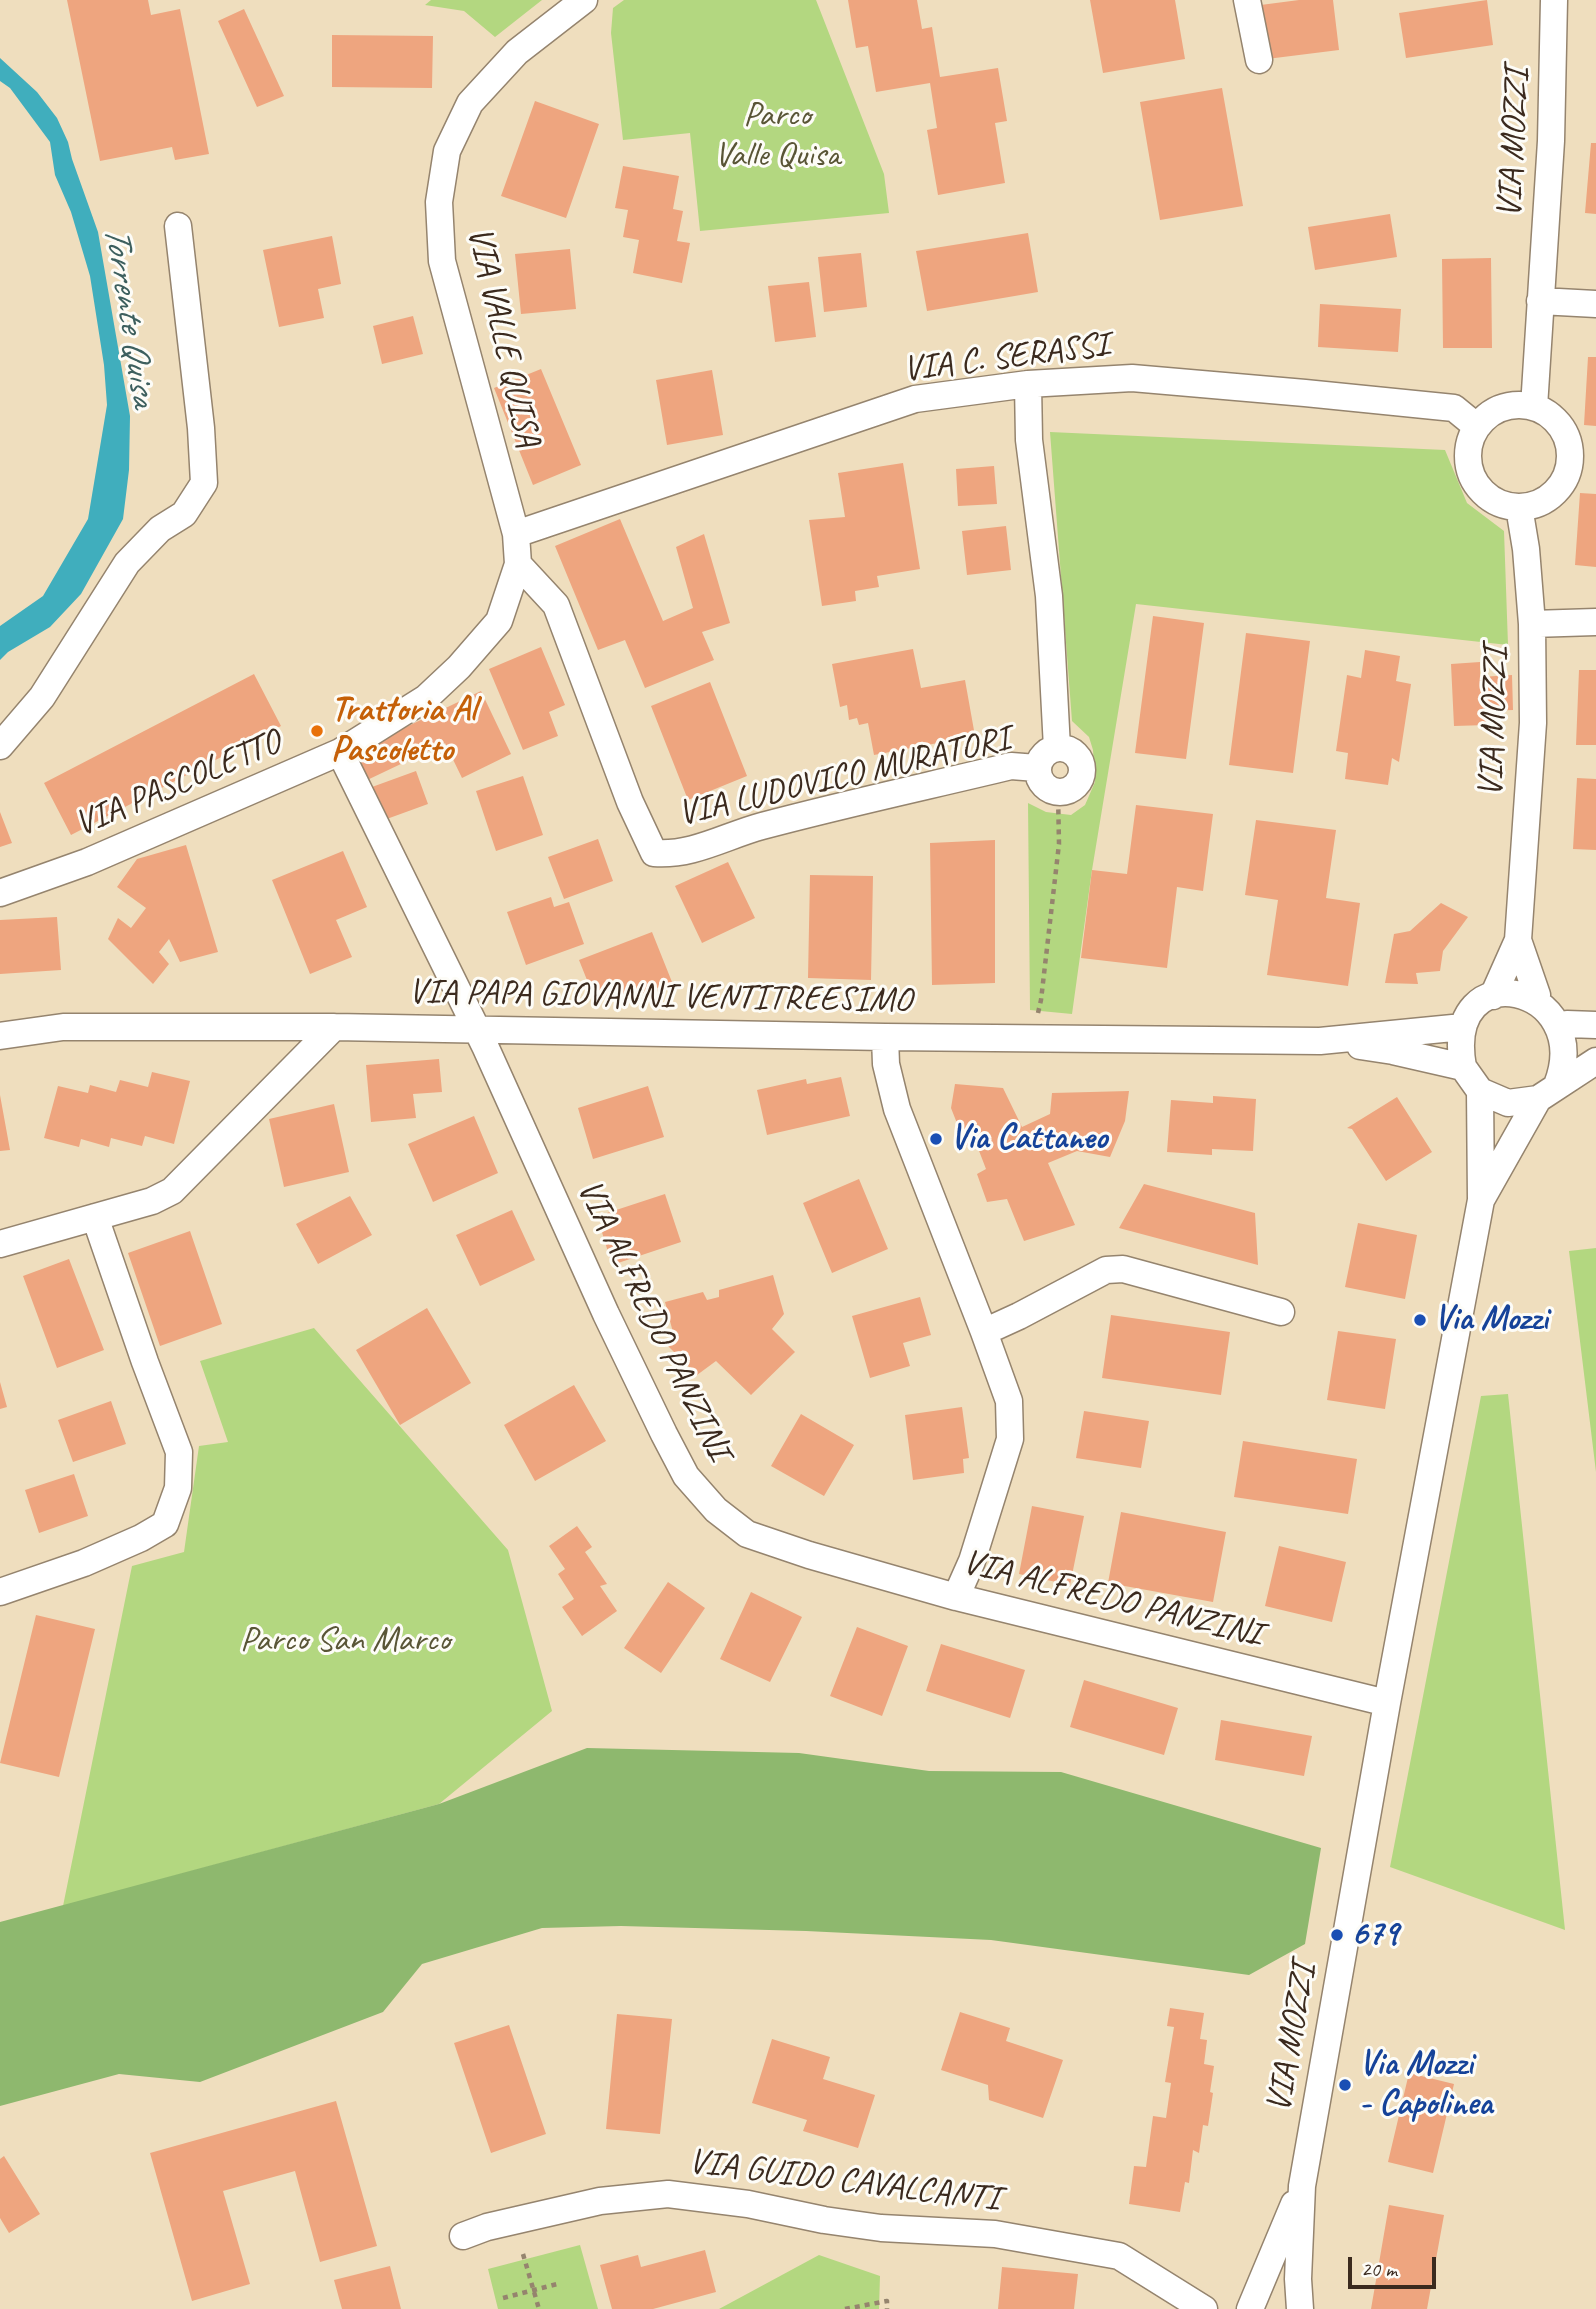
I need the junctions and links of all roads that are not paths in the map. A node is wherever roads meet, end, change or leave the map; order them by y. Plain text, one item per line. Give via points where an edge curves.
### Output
1 (584, 0) edge
2 (1247, 0) edge
3 (1554, 0) edge
4 (1259, 60) dead end
5 (178, 226) dead end
6 (1540, 301) junction
7 (1596, 304) edge
8 (1028, 384) junction
9 (1534, 407) junction
10 (1476, 426) junction
11 (1519, 507) junction
12 (516, 534) junction
13 (518, 564) junction
14 (1596, 622) edge
15 (1532, 624) junction
16 (0, 746) edge
17 (1057, 748) junction
18 (340, 752) junction
19 (1037, 768) junction
20 (0, 893) edge
21 (1518, 940) junction
22 (1537, 995) junction
23 (1493, 996) junction
24 (1567, 1024) junction
25 (1596, 1025) edge
26 (334, 1027) junction
27 (1464, 1027) junction
28 (477, 1029) junction
29 (0, 1036) edge
30 (885, 1037) junction
31 (1320, 1041) junction
32 (1596, 1060) edge
33 (1463, 1067) junction
34 (1480, 1091) junction
35 (1547, 1093) junction
36 (1481, 1200) junction
37 (96, 1217) junction
38 (0, 1244) edge
39 (1281, 1312) dead end
40 (984, 1332) junction
41 (956, 1597) junction
42 (2, 1598) edge
43 (1387, 1703) junction
44 (1301, 2186) junction
45 (463, 2236) dead end
46 (1204, 2309) edge
47 (1250, 2309) edge
48 (1300, 2309) edge

1 - 12 street, VIA VALLE QUISA via 517,52 470,103 447,151 439,202 442,261
2 - 4 street
3 - 6 street, VIA MOZZI via 1551,141
5 - 16 street via 204,483 184,514 160,529 127,563 42,697
6 - 7 street
6 - 9 street, VIA MOZZI
8 - 10 street, VIA C. SERASSI via 1132,378 1332,396 1454,408
8 - 12 street, VIA C. SERASSI via 915,399
8 - 17 street, VIA LUDOVICO MURATORI via 1029,440 1049,596
9 - 10 street via 1509,405
9 - 11 street via 1553,417 1566,435 1569,466 1548,498
10 - 11 street via 1467,461 1471,475 1479,489 1500,503
11 - 15 street, VIA MOZZI
12 - 13 street, VIA PASCOLETTO
13 - 18 street, VIA PASCOLETTO via 499,621 459,667 426,698
13 - 19 street, VIA LUDOVICO MURATORI via 556,605 630,802 654,853 695,849 759,827 1011,766
14 - 15 street
15 - 21 street, VIA MOZZI via 1534,723
17 - 19 street, VIA LUDOVICO MURATORI via 1046,752
17 - 19 street, VIA LUDOVICO MURATORI via 1075,754 1082,769 1071,790 1058,793 1042,785
18 - 20 street, VIA PASCOLETTO via 87,862
18 - 28 street, VIA ALFREDO PANZINI
21 - 22 street
21 - 23 street
22 - 23 street via 1514,991
22 - 24 street via 1554,1006
23 - 27 street
24 - 25 street
24 - 35 street via 1572,1044 1568,1068
26 - 28 street, VIA PAPA GIOVANNI VENTITREESIMO
26 - 29 street, VIA PAPA GIOVANNI VENTITREESIMO via 63,1027
26 - 37 street via 172,1191
27 - 31 street, VIA PAPA GIOVANNI VENTITREESIMO
27 - 33 street via 1459,1047
28 - 30 street, VIA PAPA GIOVANNI VENTITREESIMO
28 - 41 street, VIA ALFREDO PANZINI via 606,1314 686,1476 716,1510 747,1534
30 - 31 street, VIA PAPA GIOVANNI VENTITREESIMO
30 - 40 street via 897,1109
31 - 33 street, VIA PAPA GIOVANNI VENTITREESIMO
32 - 35 street
33 - 34 street
34 - 35 street via 1508,1103
34 - 36 street
35 - 36 street
36 - 43 street, VIA MOZZI
37 - 38 street
37 - 42 street via 179,1452 178,1488 165,1524
39 - 40 street via 1123,1269 1106,1270
40 - 41 street via 1009,1401 1010,1439 976,1550
41 - 43 street, VIA ALFREDO PANZINI
43 - 44 street, VIA MOZZI
44 - 47 street, VIA MOZZI
44 - 48 street, VIA MOZZI
45 - 46 street, VIA GUIDO CAVALCANTI via 600,2201 668,2194 881,2228 995,2234 1119,2256

